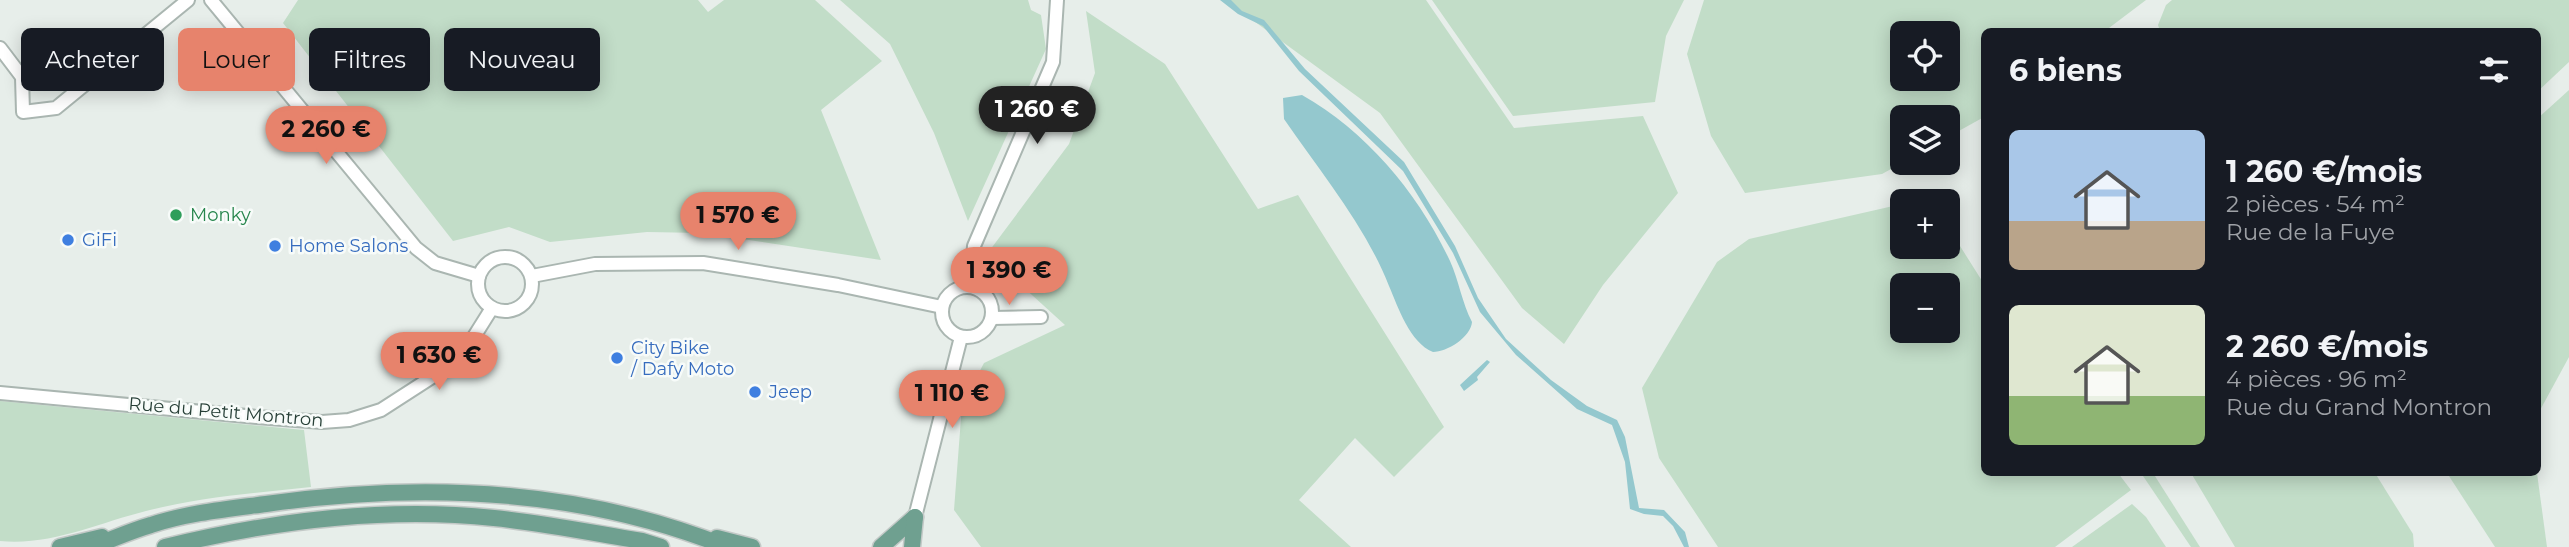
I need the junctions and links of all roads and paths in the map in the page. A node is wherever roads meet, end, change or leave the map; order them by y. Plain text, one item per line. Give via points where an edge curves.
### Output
1 (188, 0) edge
2 (211, 0) edge
3 (1057, 0) edge
4 (0, 48) edge
5 (479, 276) junction
6 (532, 276) junction
7 (971, 286) junction
8 (942, 307) junction
9 (492, 308) junction
10 (992, 317) junction
11 (1041, 317) dead end
12 (961, 337) junction
13 (0, 393) edge
14 (915, 517) junction
15 (152, 524) junction
16 (687, 531) junction
17 (614, 536) junction
18 (60, 547) edge
19 (91, 547) edge
20 (165, 547) edge
21 (641, 547) edge
22 (662, 547) edge
23 (727, 547) edge
24 (752, 547) edge
25 (881, 547) edge
26 (912, 547) edge

1 - 4 street via 56,108 23,112 23,77
2 - 5 street via 416,248 435,263
3 - 7 street via 1053,62 974,246
5 - 6 street via 488,262 505,256 522,262
5 - 9 street via 480,294
6 - 8 street via 595,264 703,263
6 - 9 street via 532,292 523,305 508,311
7 - 8 street via 949,294
7 - 10 street via 986,294
8 - 12 street via 944,322
9 - 13 street, Rue du Petit Montron via 460,359 381,410 349,420 257,417
10 - 11 street
10 - 12 street via 984,331
12 - 14 street
14 - 25 main road
14 - 26 main road
15 - 16 main road via 305,498 443,492 568,503
15 - 18 main road
15 - 19 main road
16 - 23 main road
16 - 24 main road
17 - 20 main road via 493,517 420,515 286,522
17 - 21 main road
17 - 22 main road

